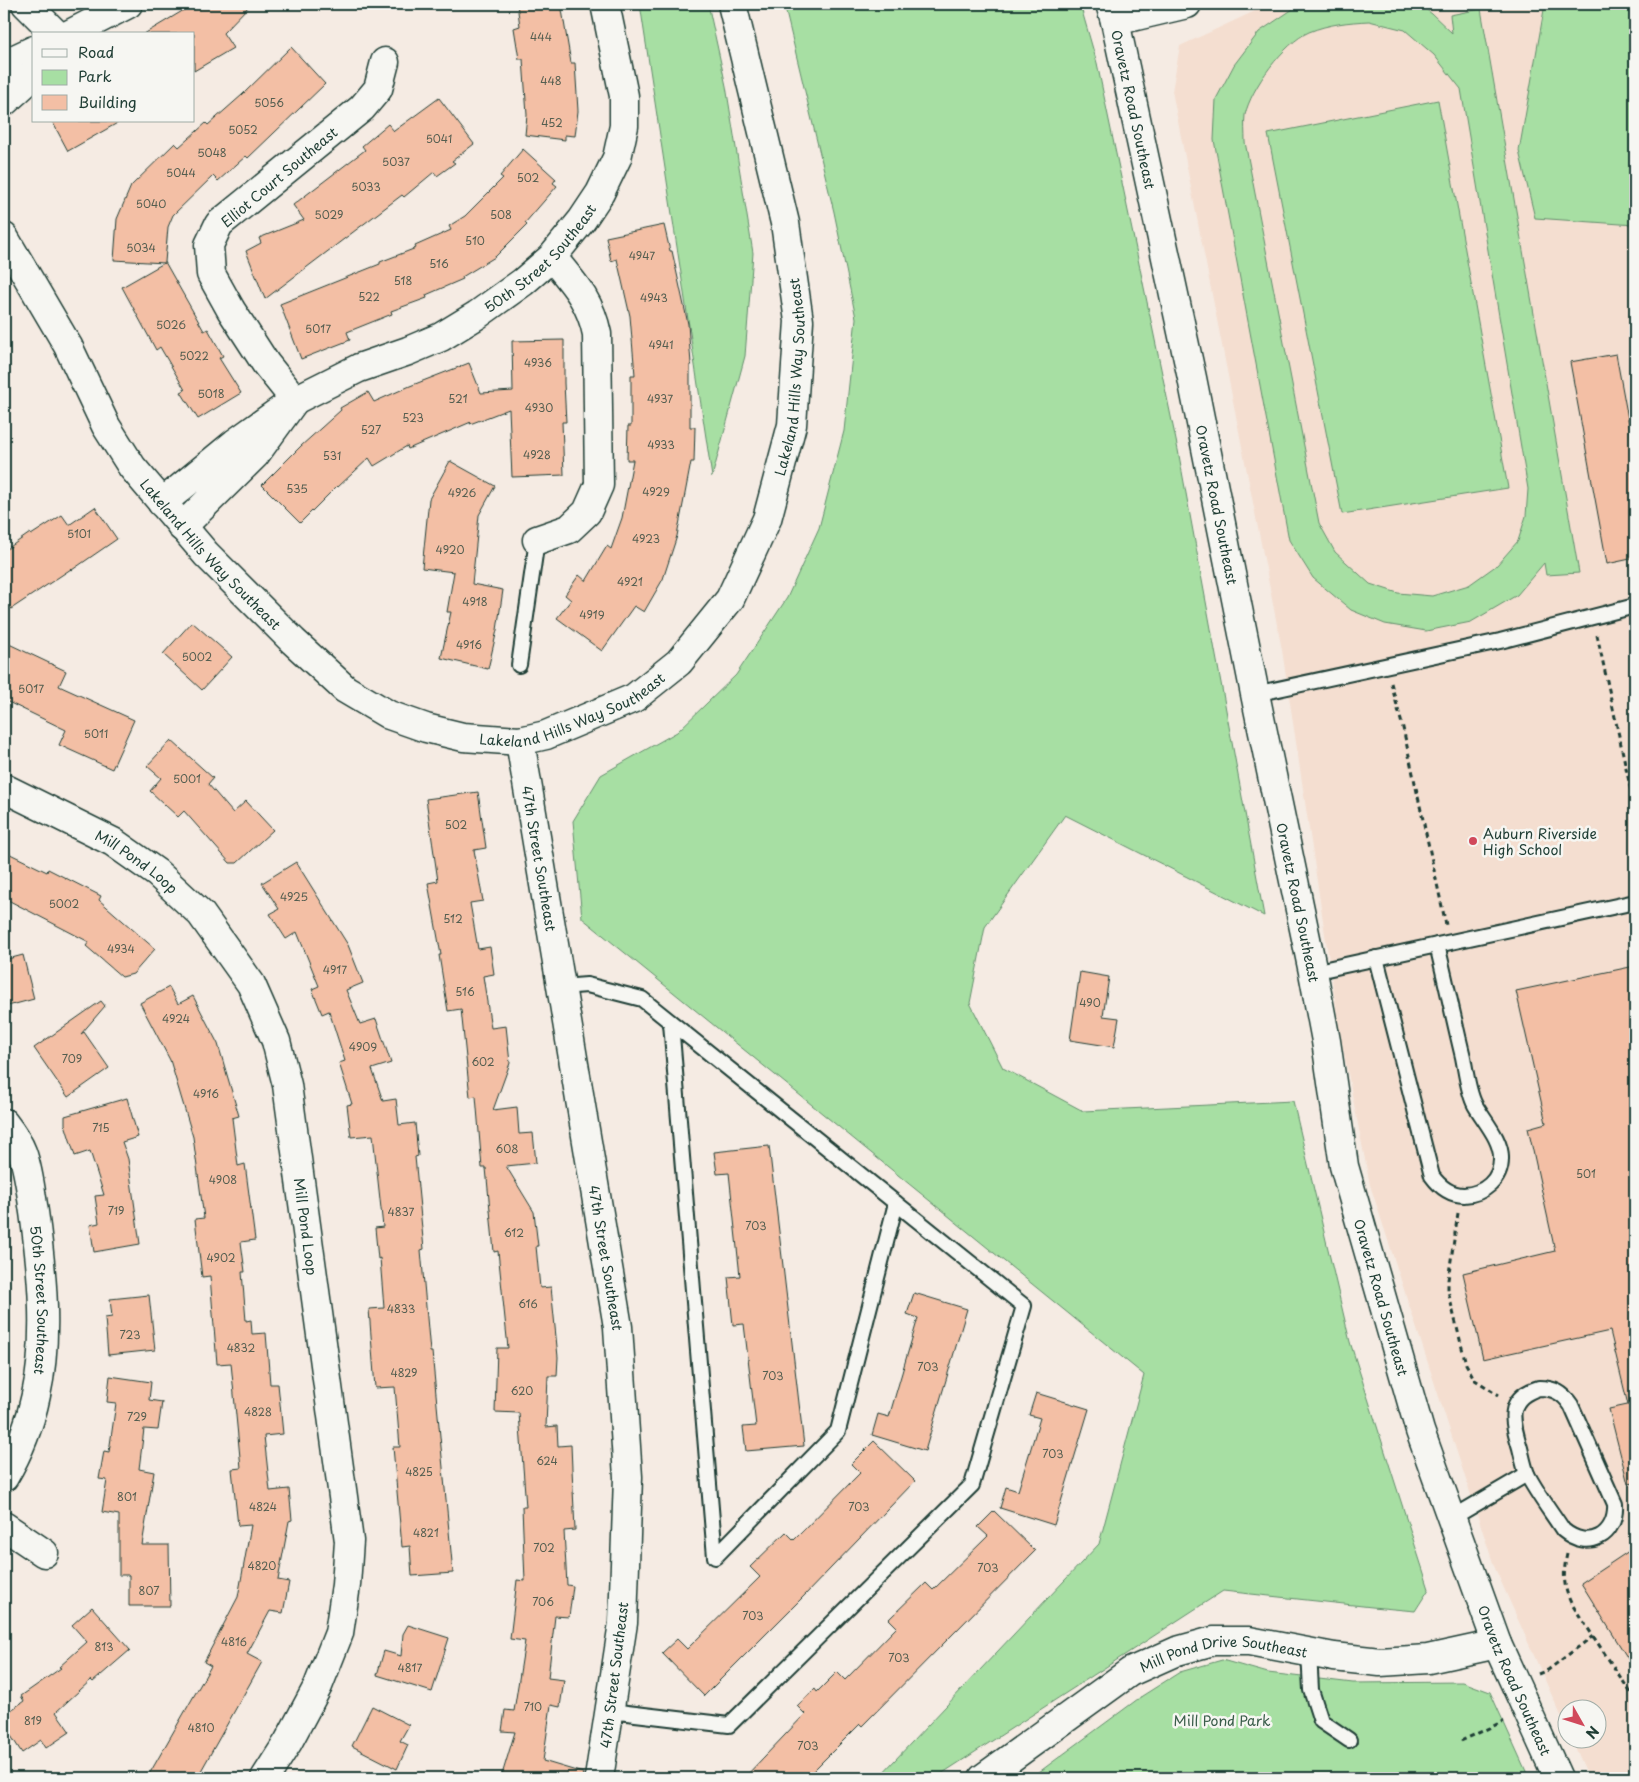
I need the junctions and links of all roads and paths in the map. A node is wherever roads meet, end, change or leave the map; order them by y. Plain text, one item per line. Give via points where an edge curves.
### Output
1 (26, 4) edge
2 (128, 4) edge
3 (606, 4) edge
4 (732, 4) edge
5 (1187, 4) edge
6 (1113, 12) edge
7 (54, 32) edge
8 (74, 32) edge
9 (32, 51) edge
10 (385, 62) dead end
11 (4, 69) edge
12 (32, 74) edge
13 (4, 102) edge
14 (4, 237) edge
15 (552, 257) junction
16 (295, 400) junction
17 (162, 503) junction
18 (182, 528) junction
19 (536, 540) joint
20 (1635, 606) edge
21 (1593, 617) junction
22 (1387, 665) junction
23 (519, 666) dead end
24 (1255, 694) junction
25 (520, 741) junction
26 (4, 788) edge
27 (1635, 809) edge
28 (1635, 902) edge
29 (1443, 944) junction
30 (1376, 958) junction
31 (1314, 972) junction
32 (561, 988) junction
33 (671, 1023) junction
34 (4, 1123) edge
35 (1461, 1195) junction
36 (896, 1203) junction
37 (1515, 1405) junction
38 (1527, 1474) junction
39 (4, 1476) edge
40 (1452, 1518) junction
41 (4, 1526) edge
42 (1571, 1536) junction
43 (44, 1553) dead end
44 (1593, 1636) junction
45 (1497, 1644) junction
46 (1309, 1652) junction
47 (1515, 1683) junction
48 (1635, 1699) edge
49 (1527, 1710) junction
50 (610, 1711) junction
51 (1348, 1740) dead end
52 (1462, 1741) dead end
53 (265, 1778) edge
54 (599, 1778) edge
55 (983, 1778) edge
56 (1558, 1778) edge

1 - 7 street
2 - 8 street
3 - 15 street, 50th Street Southeast via 624,96 624,126 617,158 600,193
4 - 25 street, Lakeland Hills Way Southeast via 785,223 799,321 792,425 767,518 730,599 679,662 634,698 546,735
5 - 6 street
6 - 24 street, Oravetz Road Southeast via 1192,378
9 - 11 street via 16,58
10 - 16 street, Elliot Court Southeast via 378,89 362,108 219,224 209,245 211,274 266,364
12 - 13 street
14 - 17 street, Lakeland Hills Way Southeast via 68,346 106,426 132,467
15 - 16 street, 50th Street Southeast via 477,315 440,337 359,368
15 - 19 street via 582,294 594,317 599,485 587,512 569,529
16 - 17 street, 50th Street Southeast via 235,442
16 - 18 street, 50th Street Southeast via 255,455
17 - 18 street, Lakeland Hills Way Southeast
18 - 25 street, Lakeland Hills Way Southeast via 345,689 389,715 426,728 463,737
19 - 23 lane
20 - 21 lane
21 - 22 lane
21 - 27 path
22 - 24 lane
22 - 29 path via 1403,728
24 - 31 street, Oravetz Road Southeast
25 - 32 street, 47th Street Southeast
26 - 53 street, Mill Pond Loop via 113,842 157,873 201,914 251,984 276,1041 287,1085 349,1541 339,1633 318,1686
28 - 29 lane
29 - 30 lane
29 - 35 lane via 1474,1103 1500,1148 1501,1160 1499,1172 1484,1190
30 - 31 lane
30 - 35 lane via 1428,1166 1440,1186
31 - 40 street, Oravetz Road Southeast via 1344,1166 1420,1431
32 - 33 lane via 587,985 642,999
32 - 50 street, 47th Street Southeast via 618,1328 628,1477 623,1623
33 - 36 lane
33 - 36 lane via 715,1557 838,1431
34 - 39 street, 50th Street Southeast via 22,1152 27,1172 38,1243 42,1360 27,1428
35 - 37 path via 1448,1291 1463,1354 1475,1380
36 - 50 lane via 1024,1306 972,1485 729,1726
37 - 38 lane via 1513,1424
37 - 42 lane via 1529,1391 1539,1388 1558,1391 1566,1397 1615,1504 1613,1523 1599,1537 1580,1540
38 - 40 lane
38 - 42 lane via 1563,1530
40 - 45 street, Oravetz Road Southeast
41 - 43 street
42 - 44 path via 1564,1567 1566,1592
44 - 47 path via 1548,1670
44 - 48 path
45 - 46 street, Mill Pond Drive Southeast via 1428,1659 1380,1662
45 - 47 street, Oravetz Road Southeast
46 - 51 lane via 1311,1690 1321,1721
46 - 55 street, Mill Pond Drive Southeast via 1250,1641 1213,1641 1177,1651 1130,1672
47 - 49 street, Oravetz Road Southeast
49 - 52 path
49 - 56 street, Oravetz Road Southeast
50 - 54 street, 47th Street Southeast

